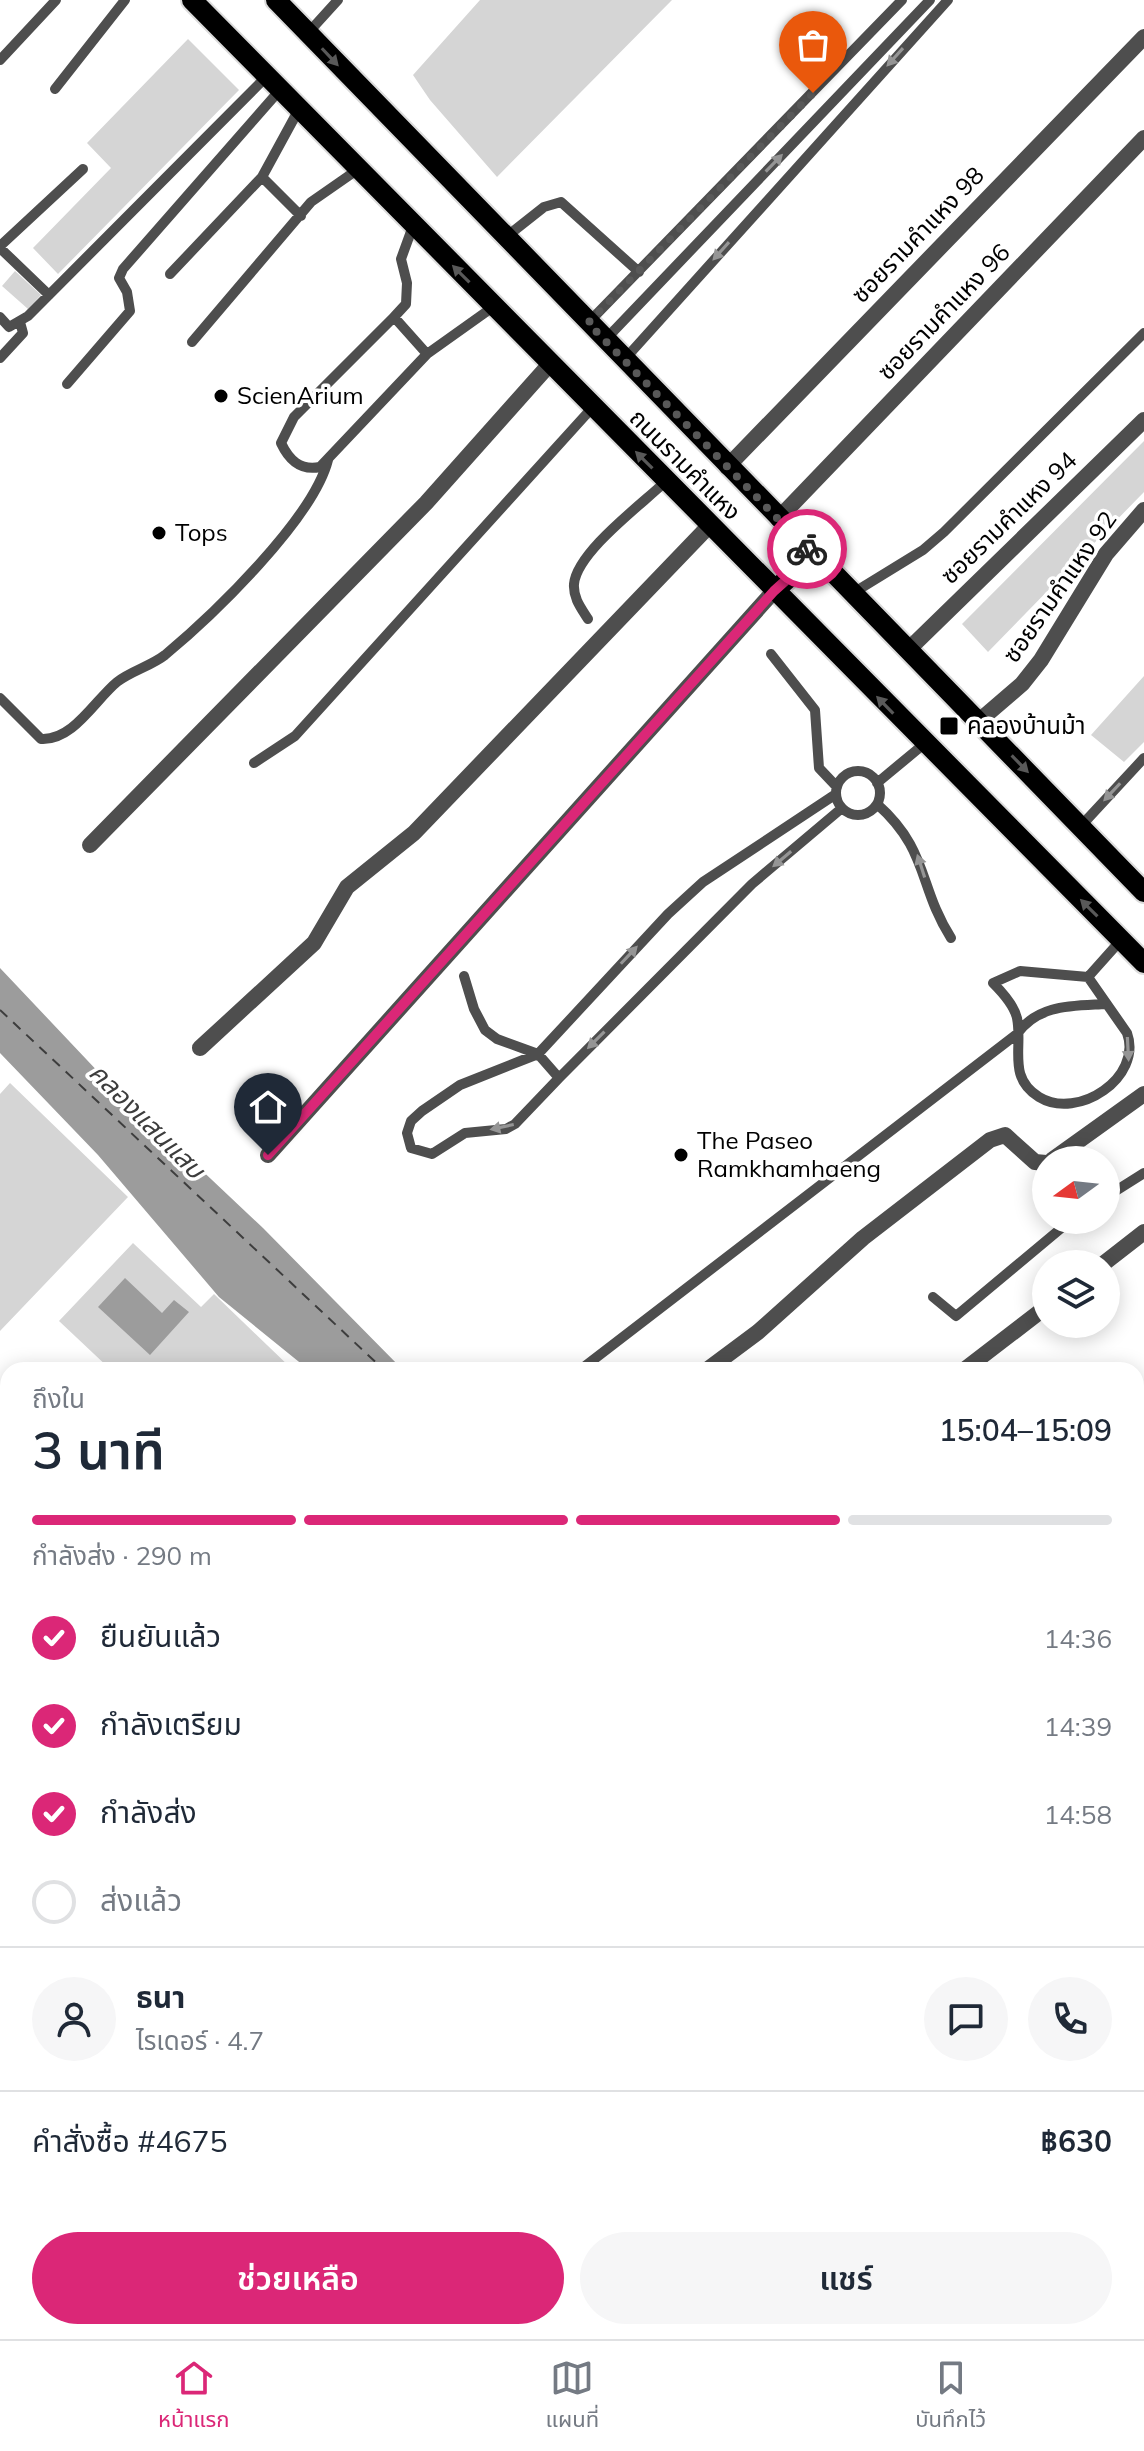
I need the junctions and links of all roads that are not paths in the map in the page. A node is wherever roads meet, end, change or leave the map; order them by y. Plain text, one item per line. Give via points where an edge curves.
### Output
1 (56, 0) edge
2 (125, 0) edge
3 (192, 0) edge
4 (276, 0) edge
5 (338, 0) edge
6 (902, 0) edge
7 (930, 0) edge
8 (948, 0) edge
9 (308, 33) junction
10 (1144, 37) edge
11 (0, 60) edge
12 (272, 84) junction
13 (55, 89) dead end
14 (298, 111) junction
15 (1144, 138) edge
16 (83, 169) dead end
17 (357, 170) junction
18 (262, 177) junction
19 (301, 216) junction
20 (413, 226) junction
21 (504, 238) junction
22 (0, 247) edge
23 (639, 272) junction
24 (170, 274) dead end
25 (49, 295) junction
26 (493, 307) junction
27 (0, 317) edge
28 (394, 317) junction
29 (20, 322) junction
30 (588, 323) junction
31 (1144, 333) edge
32 (604, 340) junction
33 (192, 342) dead end
34 (427, 354) junction
35 (0, 358) edge
36 (624, 360) junction
37 (549, 365) junction
38 (67, 384) dead end
39 (592, 408) junction
40 (1144, 420) edge
41 (328, 460) junction
42 (727, 467) junction
43 (665, 482) junction
44 (1144, 510) edge
45 (778, 519) junction
46 (709, 526) junction
47 (814, 555) junction
48 (774, 591) junction
49 (851, 594) junction
50 (588, 619) dead end
51 (908, 650) junction
52 (771, 654) dead end
53 (0, 698) edge
54 (979, 721) junction
55 (924, 744) junction
56 (1144, 758) edge
57 (254, 763) dead end
58 (877, 783) junction
59 (836, 791) junction
60 (877, 804) junction
61 (842, 808) junction
62 (1080, 827) junction
63 (90, 845) dead end
64 (1144, 892) edge
65 (951, 938) dead end
66 (1121, 940) junction
67 (1144, 963) edge
68 (464, 976) dead end
69 (1088, 977) junction
70 (1106, 1004) junction
71 (1017, 1034) junction
72 (200, 1048) dead end
73 (538, 1054) junction
74 (559, 1078) junction
75 (1144, 1094) edge
76 (1072, 1146) edge
77 (268, 1155) dead end
78 (1032, 1159) edge
79 (1144, 1173) edge
80 (1120, 1188) edge
81 (1144, 1232) edge
82 (1054, 1234) edge
83 (1120, 1251) edge
84 (933, 1297) dead end
85 (1032, 1318) edge
86 (590, 1362) edge
87 (718, 1362) edge
88 (974, 1362) edge

1 - 11 lane
2 - 13 lane
3 - 12 main road, ถนนรามคำแหง
4 - 9 main road, ถนนรามคำแหง
5 - 9 lane
6 - 23 lane
32 -> 7 lane
8 -> 36 lane
9 -> 21 main road, ถนนรามคำแหง
10 - 42 street, ซอยรามคําแหง 98
12 - 14 main road, ถนนรามคำแหง
12 - 25 lane
12 - 38 lane via 123,269 119,278 130,311
14 - 17 main road, ถนนรามคำแหง
14 - 18 lane
15 - 45 street, ซอยรามคําแหง 96
16 - 22 lane
17 - 19 lane via 311,202
17 - 20 main road, ถนนรามคำแหง
18 - 19 lane
18 - 24 lane
19 - 33 lane
26 -> 20 main road, ถนนรามคำแหง
20 - 28 lane via 401,259 406,304
21 - 23 lane via 544,207 561,202
21 - 30 main road, ถนนรามคำแหง
22 - 25 lane
23 - 30 lane
25 - 29 lane
26 - 34 lane
26 - 37 main road, ถนนรามคำแหง
27 - 29 lane via 9,327
28 - 34 lane
28 - 41 lane via 284,433 281,443 298,465 311,469
29 - 35 lane via 23,333
30 - 32 main road, ถนนรามคำแหง
31 - 49 lane via 944,532
32 - 36 main road, ถนนรามคำแหง
34 - 41 lane
36 - 42 main road, ถนนรามคำแหง
37 - 39 main road, ถนนรามคำแหง
37 - 63 street via 426,503
43 -> 39 main road, ถนนรามคำแหง
39 - 57 lane via 295,736
40 - 51 street, ซอยรามคําแหง 94
41 - 53 lane via 308,506 238,585 163,656 117,682 62,735 41,739
42 - 45 main road, ถนนรามคำแหง
43 - 46 main road, ถนนรามคำแหง
43 - 50 lane via 579,564 576,600
44 - 54 street, ซอยรามคําแหง 92 via 1106,554 1041,660
45 - 47 main road, ถนนรามคำแหง
46 - 48 main road, ถนนรามคำแหง
46 - 72 street via 414,833 347,887 314,943
47 - 48 main road
47 - 49 main road, ถนนรามคำแหง
55 -> 48 main road, ถนนรามคำแหง
48 - 77 street
49 - 51 main road, ถนนรามคำแหง
51 - 54 main road, ถนนรามคำแหง
52 - 59 lane via 815,710 819,768
54 -> 62 main road, ถนนรามคำแหง
55 - 58 lane
66 -> 55 main road, ถนนรามคำแหง
56 -> 62 lane
58 - 59 lane via 867,774 853,772
58 - 60 lane
59 - 61 lane
73 -> 59 lane via 703,882
60 - 61 lane via 861,815
65 -> 60 lane via 911,840
61 -> 74 lane via 752,884
62 - 64 main road, ถนนรามคำแหง
66 - 67 main road, ถนนรามคำแหง
66 - 69 lane
68 - 73 lane via 485,1030
69 - 70 lane
69 - 71 lane via 1020,971 993,983 1017,1016
70 - 71 lane via 1040,1013
70 -> 71 lane via 1127,1033 1129,1064 1100,1092 1079,1101 1044,1099 1025,1083 1018,1070
71 - 86 lane
73 - 74 lane
74 -> 73 lane via 527,1115 506,1129 465,1133 432,1154 411,1148 407,1133 422,1111 460,1085
75 - 76 street
78 - 87 street via 1005,1135 990,1140 863,1238
79 - 80 lane
81 - 83 street
82 - 84 lane via 956,1316
85 - 88 street

